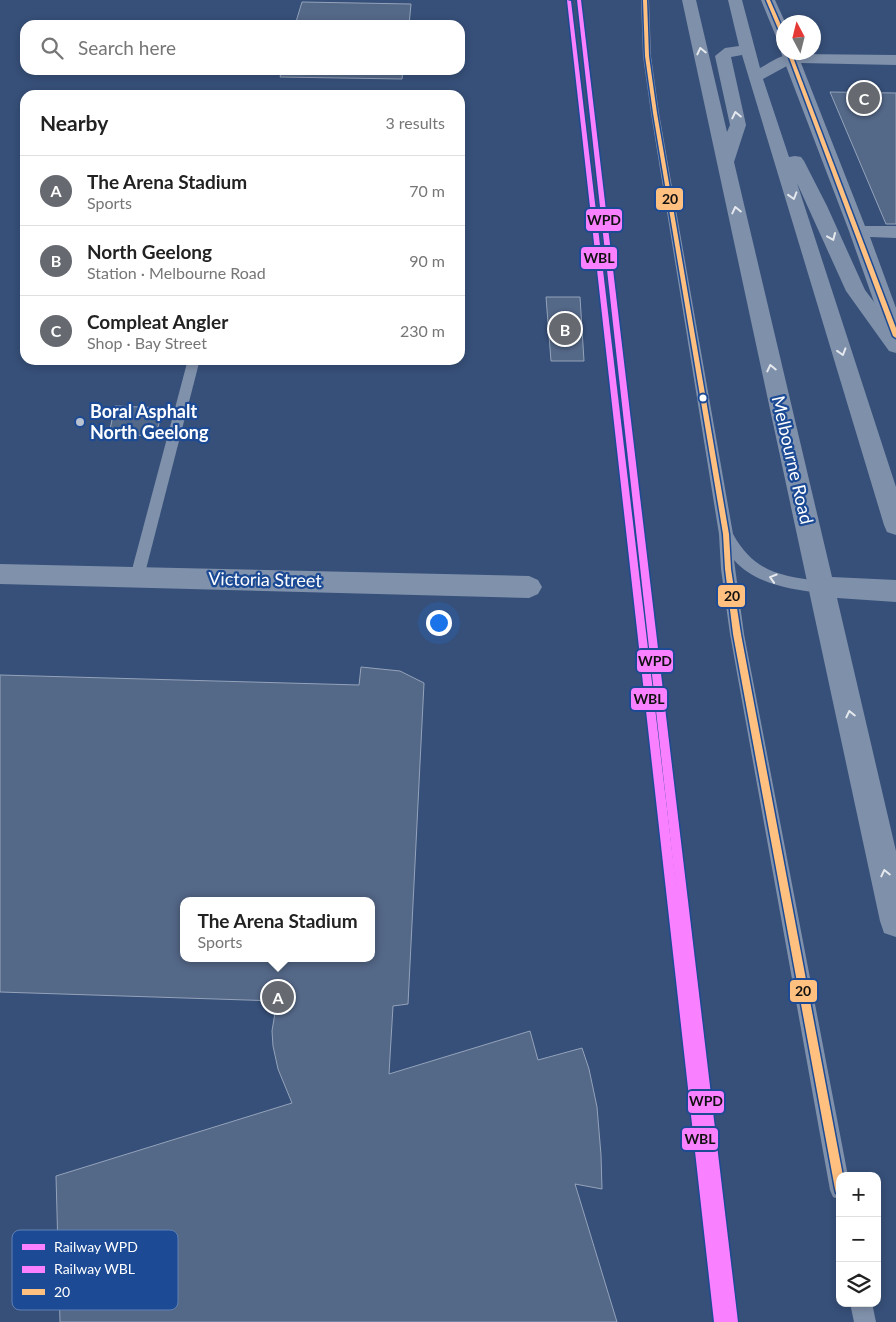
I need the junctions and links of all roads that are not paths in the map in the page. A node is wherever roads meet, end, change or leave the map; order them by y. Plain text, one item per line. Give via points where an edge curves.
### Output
1 (645, 0) edge
2 (689, 0) edge
3 (735, 0) edge
4 (768, 0) edge
5 (776, 20) edge
6 (748, 50) junction
7 (821, 57) edge
8 (784, 60) edge
9 (792, 60) edge
10 (896, 60) edge
11 (756, 77) junction
12 (763, 100) junction
13 (726, 162) junction
14 (858, 232) junction
15 (896, 232) edge
16 (896, 336) edge
17 (896, 346) edge
18 (192, 365) edge
19 (896, 526) edge
20 (726, 534) junction
21 (0, 574) edge
22 (136, 577) junction
23 (529, 586) dead end
24 (820, 587) junction
25 (896, 591) edge
26 (896, 921) edge
27 (837, 1172) edge
28 (862, 1307) edge
29 (865, 1322) edge

1 - 20 lane via 647,56 655,113
13 -> 2 highway, Melbourne Road
3 - 6 highway
4 - 5 street
6 - 11 highway
13 -> 6 highway via 738,125 723,56 730,51
7 - 10 street
8 - 11 highway
9 - 14 street
11 - 12 highway
12 -> 17 highway via 818,206 856,292
12 -> 19 highway
24 -> 13 highway, Melbourne Road
14 - 15 street
14 - 16 street
18 - 22 lane
24 -> 20 lane via 774,579 752,569 737,554
20 - 27 lane via 737,634
21 - 22 street, Victoria Street
22 - 23 street, Victoria Street
24 - 25 highway
26 -> 24 highway, Melbourne Road
28 - 29 lane

